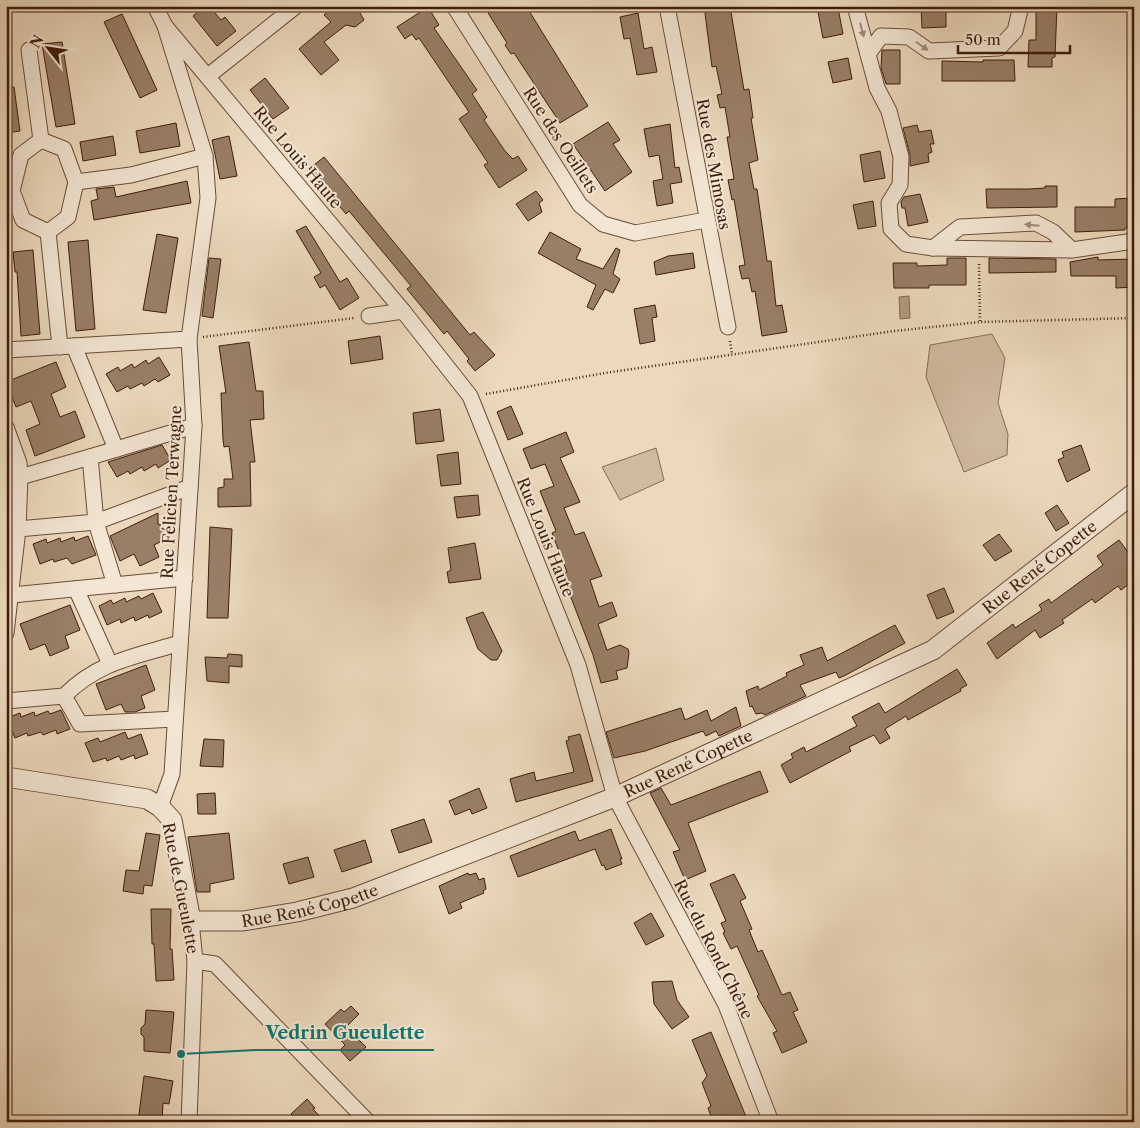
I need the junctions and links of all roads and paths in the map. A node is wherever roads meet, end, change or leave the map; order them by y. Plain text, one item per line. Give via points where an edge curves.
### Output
1 (155, 6) edge
2 (296, 6) edge
3 (454, 6) edge
4 (667, 6) edge
5 (855, 6) edge
6 (1020, 6) edge
7 (165, 26) junction
8 (30, 50) dead end
9 (868, 54) junction
10 (208, 76) junction
11 (41, 140) junction
12 (205, 156) junction
13 (76, 182) junction
14 (9, 192) edge
15 (706, 220) junction
16 (48, 232) junction
17 (1134, 241) edge
18 (933, 248) junction
19 (979, 249) junction
20 (1072, 250) junction
21 (403, 311) junction
22 (369, 316) joint
23 (1134, 318) edge
24 (980, 322) junction
25 (728, 327) dead end
26 (189, 339) junction
27 (67, 346) junction
28 (6, 350) edge
29 (470, 396) junction
30 (194, 426) junction
31 (6, 427) edge
32 (116, 449) junction
33 (90, 457) junction
34 (13, 478) edge
35 (190, 487) junction
36 (1134, 493) edge
37 (96, 522) junction
38 (18, 529) junction
39 (11, 568) edge
40 (185, 578) junction
41 (115, 585) junction
42 (76, 589) junction
43 (12, 595) junction
44 (6, 632) edge
45 (180, 643) junction
46 (110, 664) junction
47 (64, 696) junction
48 (6, 701) edge
49 (175, 719) junction
50 (6, 777) edge
51 (614, 797) junction
52 (160, 807) junction
53 (191, 922) junction
54 (195, 961) junction
55 (189, 1122) edge
56 (368, 1122) edge
57 (771, 1122) edge

1 - 7 street, Rue Félicien Terwagne
2 - 10 street
3 - 15 street, Rue des Oeillets via 580,205 603,224 635,233
4 - 15 street, Rue des Mimosas
5 -> 9 street
9 -> 6 street via 881,36 909,37 929,51 999,48 1015,31
7 - 10 street, Rue Louis Haute
7 - 12 street, Rue Félicien Terwagne
8 - 11 street
9 - 18 street via 877,88 889,111 901,157 900,184 889,203 891,229 906,244
10 - 21 street, Rue Louis Haute
11 - 13 street via 64,149
11 - 14 street via 21,155
12 - 13 street via 131,175
12 - 26 street, Rue Félicien Terwagne via 208,198
13 - 16 street via 68,217
14 - 16 street via 23,220
15 - 25 street, Rue des Mimosas
16 - 27 street
17 - 20 street
18 - 19 street
20 -> 18 street via 1053,232 1036,224 960,227
19 - 20 street
19 - 24 path
21 - 22 street
21 - 29 street, Rue Louis Haute
22 - 26 path
23 - 24 path
24 - 29 path via 760,350
26 - 27 street
26 - 30 street, Rue Félicien Terwagne
27 - 28 street
27 - 32 street
29 - 51 street, Rue Louis Haute via 578,665
30 - 32 street
30 - 35 street, Rue Félicien Terwagne
31 - 34 street via 19,463
32 - 33 street
33 - 34 street
33 - 37 street
34 - 38 street
35 - 37 street
35 - 40 street, Rue Félicien Terwagne
36 - 51 street, Rue René Copette via 933,650
37 - 38 street
37 - 41 street
38 - 39 street
39 - 43 street
40 - 41 street
40 - 45 street, Rue Félicien Terwagne
41 - 42 street
42 - 43 street
42 - 46 street
43 - 44 street
45 - 46 street
45 - 49 street, Rue Félicien Terwagne
46 - 47 street via 82,679
47 - 48 street
47 - 49 street via 80,724
49 - 52 street, Rue Félicien Terwagne via 172,774
50 - 52 street via 146,799
51 - 53 street, Rue René Copette via 353,898 243,921
51 - 57 street, Rue du Rond Chêne via 726,1004
52 - 53 street, Rue de Gueulette via 172,820
53 - 54 street, Rue de Gueulette
54 - 55 street, Rue de Gueulette
54 - 56 street via 215,964

